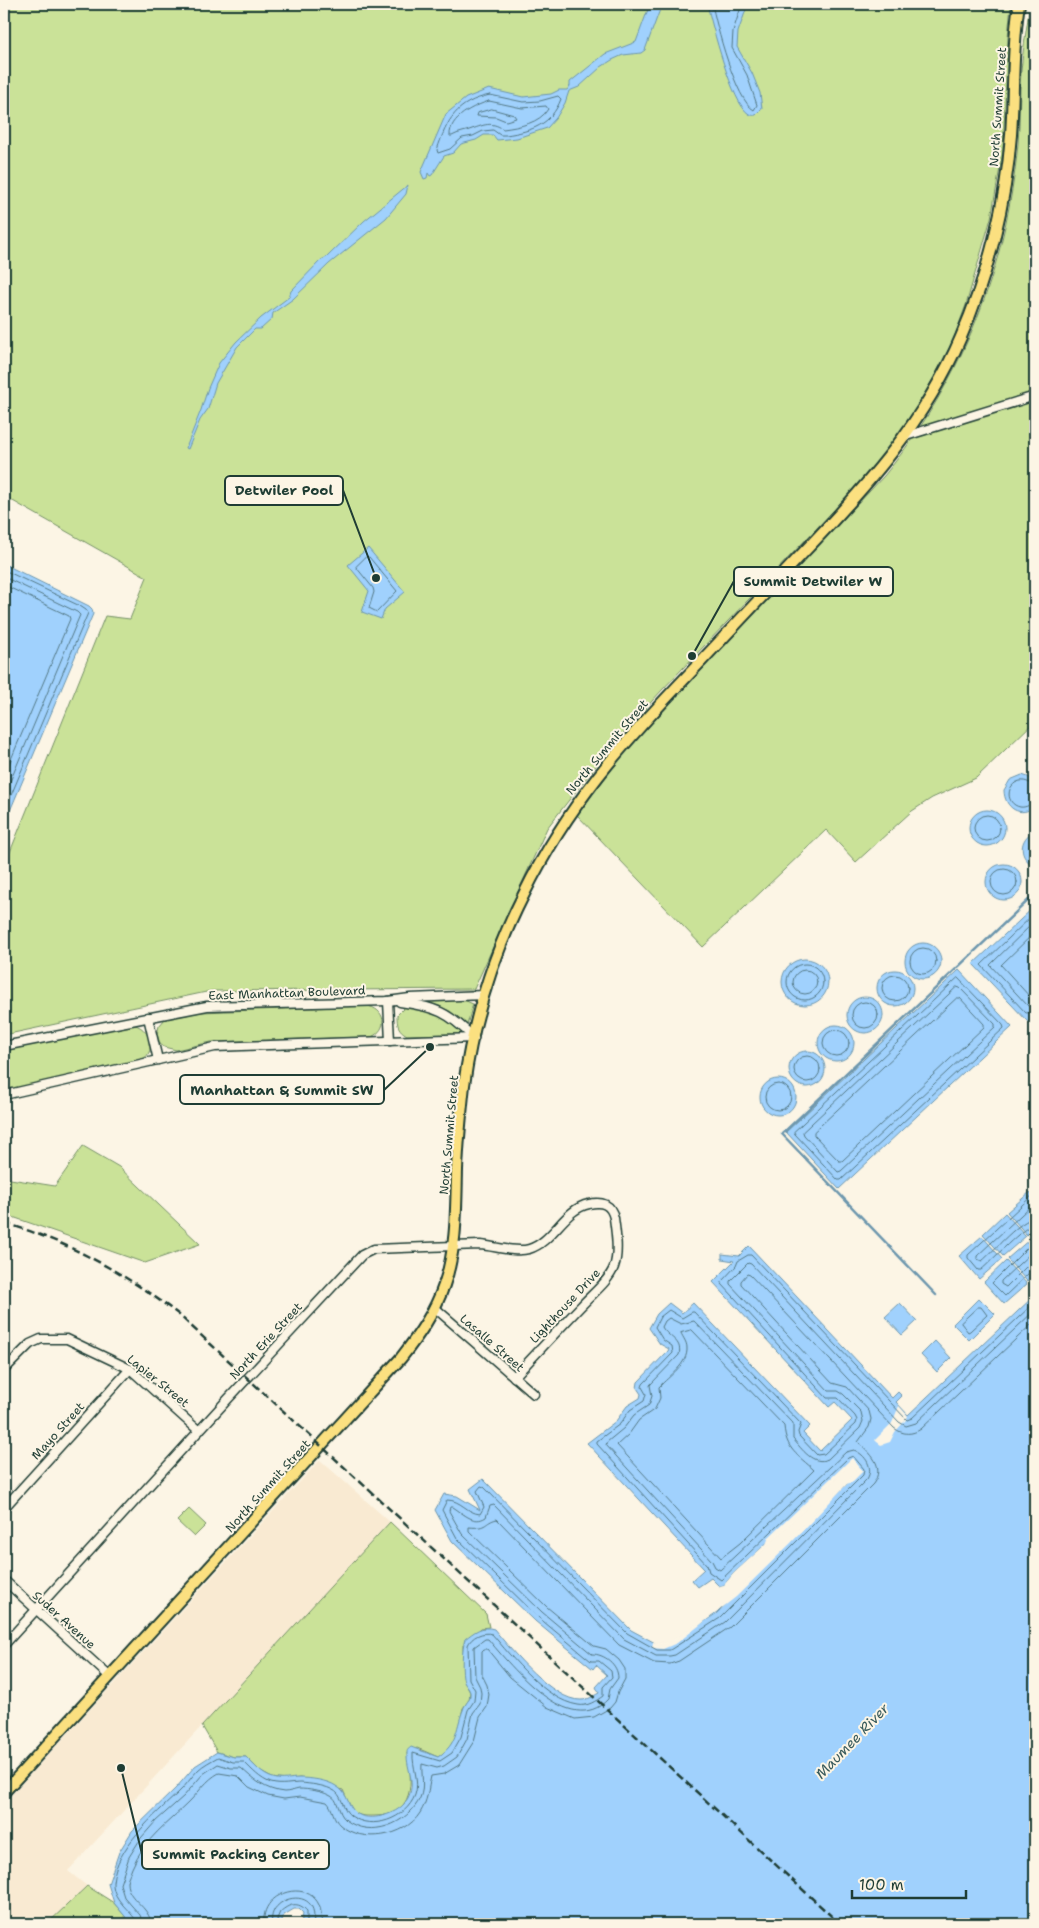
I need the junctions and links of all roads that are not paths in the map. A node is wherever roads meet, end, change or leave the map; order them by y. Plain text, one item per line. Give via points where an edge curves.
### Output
1 (1019, 4) edge
2 (1035, 396) edge
3 (906, 436) junction
4 (484, 995) junction
5 (388, 1001) junction
6 (148, 1017) junction
7 (474, 1038) junction
8 (390, 1041) junction
9 (4, 1046) edge
10 (158, 1060) junction
11 (4, 1095) edge
12 (613, 1213) joint
13 (454, 1247) junction
14 (434, 1308) junction
15 (130, 1369) junction
16 (4, 1370) edge
17 (514, 1377) junction
18 (534, 1394) dead end
19 (199, 1431) junction
20 (4, 1508) edge
21 (4, 1580) edge
22 (36, 1609) junction
23 (4, 1645) edge
24 (109, 1676) junction
25 (4, 1792) edge

1 - 3 main road, North Summit Street via 1015,29 1011,140 995,234 962,336 938,384
2 - 3 street
3 - 4 main road, North Summit Street via 847,507 657,707 585,791 524,893
4 - 5 street, East Manhattan Boulevard
4 - 7 main road, North Summit Street
5 - 6 street, East Manhattan Boulevard via 208,1006
5 - 7 street via 425,1005 446,1013
5 - 8 street
6 - 9 street, East Manhattan Boulevard
6 - 10 street
7 - 8 street
7 - 13 main road, North Summit Street via 462,1105
8 - 10 street via 215,1047
10 - 11 street
12 - 13 street, North Erie Street via 610,1206 603,1203 586,1204 529,1249
12 - 17 street, Lighthouse Drive via 615,1264 610,1274
13 - 14 main road, North Summit Street
13 - 19 street, North Erie Street via 374,1249 362,1255
14 - 17 street, Lasalle Street
14 - 24 main road, North Summit Street via 401,1358
15 - 16 street, Lapier Street via 59,1337 42,1338 23,1350
15 - 19 street, Lapier Street
15 - 20 street, Mayo Street
17 - 18 street, Lasalle Street
19 - 22 street, North Erie Street
21 - 22 street, Suder Avenue
22 - 23 street, North Erie Street
22 - 24 street, Suder Avenue
24 - 25 main road, North Summit Street

